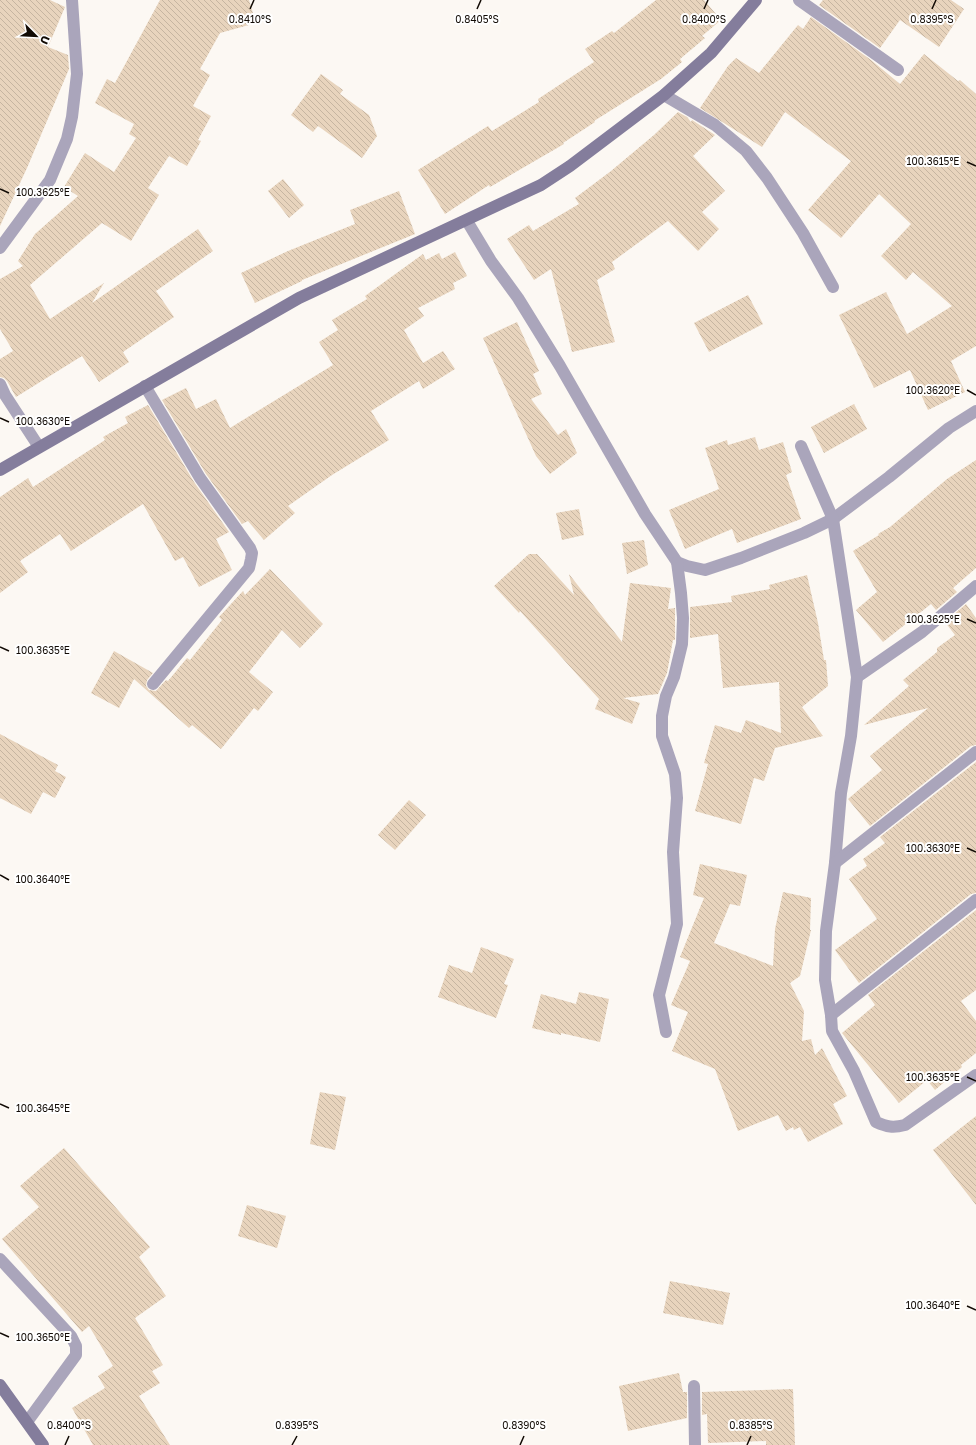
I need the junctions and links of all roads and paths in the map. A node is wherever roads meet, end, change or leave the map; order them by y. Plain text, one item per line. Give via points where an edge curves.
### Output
1 (72, 0) edge
2 (756, 0) edge
3 (799, 0) edge
4 (898, 70) dead end
5 (664, 96) junction
6 (467, 221) junction
7 (0, 248) edge
8 (833, 287) dead end
9 (0, 384) edge
10 (145, 386) junction
11 (976, 411) edge
12 (801, 446) dead end
13 (39, 447) junction
14 (0, 470) edge
15 (833, 519) junction
16 (676, 562) junction
17 (976, 586) edge
18 (857, 677) junction
19 (152, 684) dead end
20 (976, 752) edge
21 (835, 863) junction
22 (976, 900) edge
23 (832, 1014) junction
24 (666, 1032) dead end
25 (976, 1076) edge
26 (0, 1259) edge
27 (0, 1385) edge
28 (694, 1386) dead end
29 (26, 1422) junction
30 (43, 1445) edge
31 (695, 1445) edge

1 - 7 street via 77,74 67,139 50,180
2 - 5 street via 712,53
3 - 4 street
5 - 6 street via 541,185
5 - 8 street via 715,125 746,151 803,233
6 - 10 street via 299,298
6 - 16 street via 560,366 645,514
9 - 13 street
10 - 13 street
10 - 19 street via 200,478 252,553 248,568
11 - 15 street via 949,428
12 - 15 street
13 - 14 street
15 - 16 street via 741,558 705,570
15 - 18 street
16 - 24 street via 683,618 682,644 662,716 662,736 675,774 677,798 673,852 677,924 659,995
17 - 18 street via 922,632
18 - 21 street via 851,736 841,793
20 - 21 street
21 - 23 street via 825,945 825,980
22 - 23 street
23 - 25 street via 832,1031 854,1071 876,1122 884,1126 896,1128 905,1125
26 - 29 street via 71,1336 76,1346 76,1355
27 - 29 street
28 - 31 street
29 - 30 street

